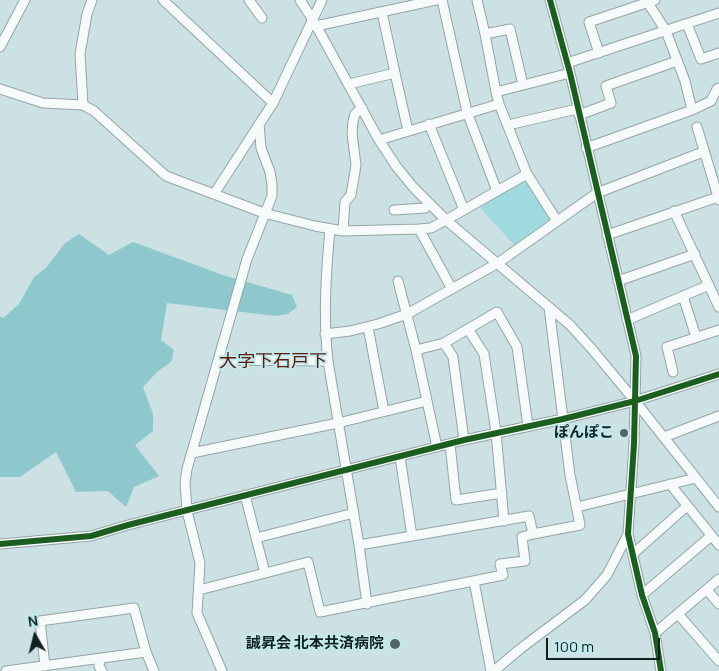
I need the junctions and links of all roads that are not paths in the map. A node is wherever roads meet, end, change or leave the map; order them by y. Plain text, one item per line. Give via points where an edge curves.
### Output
1 (25, 0) edge
2 (92, 0) edge
3 (163, 0) edge
4 (249, 0) edge
5 (300, 0) edge
6 (322, 0) edge
7 (436, 0) edge
8 (442, 0) edge
9 (477, 0) edge
10 (550, 0) edge
11 (649, 1) edge
12 (382, 12) junction
13 (719, 13) edge
14 (262, 18) dead end
15 (314, 23) junction
16 (687, 24) junction
17 (485, 34) junction
18 (667, 35) junction
19 (0, 47) edge
20 (598, 53) junction
21 (719, 53) edge
22 (677, 62) junction
23 (567, 63) junction
24 (395, 73) junction
25 (570, 73) junction
26 (349, 84) junction
27 (523, 85) junction
28 (719, 88) edge
29 (0, 89) edge
30 (496, 92) junction
31 (273, 103) junction
32 (499, 104) junction
33 (83, 105) junction
34 (362, 108) junction
35 (692, 110) junction
36 (467, 112) junction
37 (578, 112) junction
38 (259, 124) junction
39 (429, 124) junction
40 (508, 125) junction
41 (697, 127) dead end
42 (408, 131) junction
43 (380, 140) junction
44 (586, 148) junction
45 (703, 152) junction
46 (526, 174) junction
47 (497, 191) junction
48 (597, 193) junction
49 (214, 194) junction
50 (718, 199) edge
51 (429, 204) junction
52 (394, 210) dead end
53 (464, 210) junction
54 (674, 211) junction
55 (264, 213) junction
56 (446, 220) junction
57 (557, 222) junction
58 (330, 229) junction
59 (419, 229) junction
60 (343, 231) junction
61 (607, 235) junction
62 (694, 254) junction
63 (498, 262) junction
64 (398, 281) dead end
65 (618, 281) junction
66 (709, 286) junction
67 (452, 289) junction
68 (684, 296) junction
69 (549, 306) junction
70 (719, 306) edge
71 (407, 314) junction
72 (627, 320) junction
73 (368, 327) junction
74 (468, 329) junction
75 (719, 330) edge
76 (325, 334) junction
77 (696, 337) junction
78 (444, 343) junction
79 (416, 350) junction
80 (218, 360) junction
81 (328, 361) junction
82 (673, 372) dead end
83 (719, 374) edge
84 (427, 401) junction
85 (635, 401) junction
86 (384, 411) junction
87 (719, 416) edge
88 (563, 419) junction
89 (338, 423) junction
90 (528, 426) junction
91 (496, 432) junction
92 (664, 437) junction
93 (464, 440) junction
94 (450, 444) junction
95 (437, 447) junction
96 (192, 453) junction
97 (400, 456) junction
98 (346, 470) junction
99 (696, 478) junction
100 (670, 484) junction
101 (502, 494) junction
102 (630, 494) junction
103 (245, 496) junction
104 (688, 506) junction
105 (577, 507) junction
106 (719, 507) edge
107 (187, 511) junction
108 (354, 513) junction
109 (504, 521) junction
110 (533, 534) junction
111 (628, 534) junction
112 (412, 536) junction
113 (711, 536) junction
114 (256, 538) junction
115 (0, 544) edge
116 (359, 545) junction
117 (719, 545) edge
118 (633, 554) junction
119 (264, 573) junction
120 (719, 580) edge
121 (474, 581) junction
122 (198, 590) junction
123 (707, 590) junction
124 (642, 595) junction
125 (367, 604) junction
126 (719, 604) edge
127 (678, 614) junction
128 (655, 633) junction
129 (146, 652) junction
130 (100, 659) junction
131 (719, 661) edge
132 (45, 666) junction
133 (6, 671) edge
134 (102, 671) edge
135 (154, 671) edge
136 (222, 671) edge
137 (492, 671) edge
138 (661, 671) edge

1 - 19 street
2 - 33 street via 80,54
3 - 31 street
4 - 14 street
5 - 15 street
6 - 15 street
7 - 12 street
8 - 36 street
9 - 17 street
10 - 23 street
11 - 18 street
11 - 20 street via 589,22
12 - 15 street
12 - 24 street
13 - 16 street
15 - 26 street
15 - 31 street
16 - 18 street
16 - 21 street via 701,59
17 - 27 street via 510,29
17 - 30 street
18 - 20 street
18 - 22 street
20 - 23 street
22 - 35 street
22 - 37 street via 606,86 611,103
23 - 25 street
24 - 26 street
24 - 42 street
25 - 27 street
25 - 37 street
26 - 34 street
27 - 30 street
28 - 35 street via 711,101
29 - 33 street via 43,103
30 - 32 street
31 - 38 street
32 - 36 street
32 - 40 street
33 - 49 street via 94,111 166,176
34 - 43 street
34 - 60 street via 353,121 356,165 351,195 345,202
35 - 44 street
36 - 39 street
36 - 47 street
37 - 40 street
37 - 44 street
38 - 49 street
38 - 55 street via 260,148 272,184 272,196
39 - 42 street
39 - 53 street
40 - 46 street
41 - 45 street
42 - 43 street
43 - 51 street via 396,166
44 - 48 street
45 - 48 street
45 - 50 street
46 - 47 street
46 - 57 street
47 - 53 street
48 - 57 street
48 - 61 street
49 - 55 street
50 - 54 street
51 - 52 street via 424,208
51 - 56 street
53 - 56 street
54 - 61 street
54 - 62 street
55 - 58 street
55 - 80 street
56 - 59 street via 431,228
56 - 63 street
57 - 63 street
58 - 60 street
58 - 76 street
59 - 60 street
59 - 67 street
61 - 65 street
62 - 65 street
62 - 66 street
63 - 67 street
63 - 69 street
64 - 71 street
65 - 72 street
66 - 68 street
66 - 70 street
67 - 71 street
68 - 72 street
68 - 77 street
69 - 85 street via 591,348
69 - 88 street
71 - 73 street
71 - 79 street
72 - 85 street via 636,356
73 - 76 street
73 - 86 street
74 - 78 street
74 - 90 street via 497,312 517,347
74 - 91 street via 484,354
75 - 77 street
76 - 81 street
77 - 82 street via 668,347
78 - 79 street
78 - 93 street via 453,358
79 - 84 street
80 - 81 street
80 - 96 street
81 - 89 street
83 - 85 street
84 - 86 street
84 - 95 street
85 - 88 street
85 - 92 street
85 - 102 street
86 - 89 street
87 - 92 street
88 - 90 street
88 - 105 street
89 - 96 street
89 - 98 street
90 - 91 street
91 - 93 street
91 - 101 street
92 - 99 street
93 - 94 street
94 - 95 street
94 - 101 street via 456,500
95 - 97 street
96 - 107 street via 185,482
97 - 98 street
97 - 112 street
98 - 103 street
98 - 108 street
99 - 100 street
99 - 106 street
100 - 102 street
100 - 104 street
101 - 109 street
102 - 105 street
102 - 111 street
103 - 107 street
103 - 114 street
104 - 113 street
104 - 118 street
105 - 110 street via 580,525
107 - 115 street via 91,536
107 - 122 street via 200,562
108 - 114 street
108 - 116 street
109 - 110 street via 530,516
109 - 112 street
110 - 121 street via 522,537 525,561 500,564 503,575
111 - 118 street
111 - 137 street via 607,575 585,600
112 - 116 street
113 - 117 street
113 - 124 street
114 - 119 street
116 - 125 street
118 - 124 street
119 - 122 street
119 - 125 street via 308,562 320,612
120 - 123 street
121 - 125 street
121 - 137 street
122 - 136 street via 197,613
123 - 126 street
123 - 127 street
124 - 128 street
127 - 128 street
127 - 131 street
128 - 138 street
129 - 130 street
129 - 132 street via 134,608 40,621
129 - 135 street
130 - 132 street
130 - 134 street
132 - 133 street

